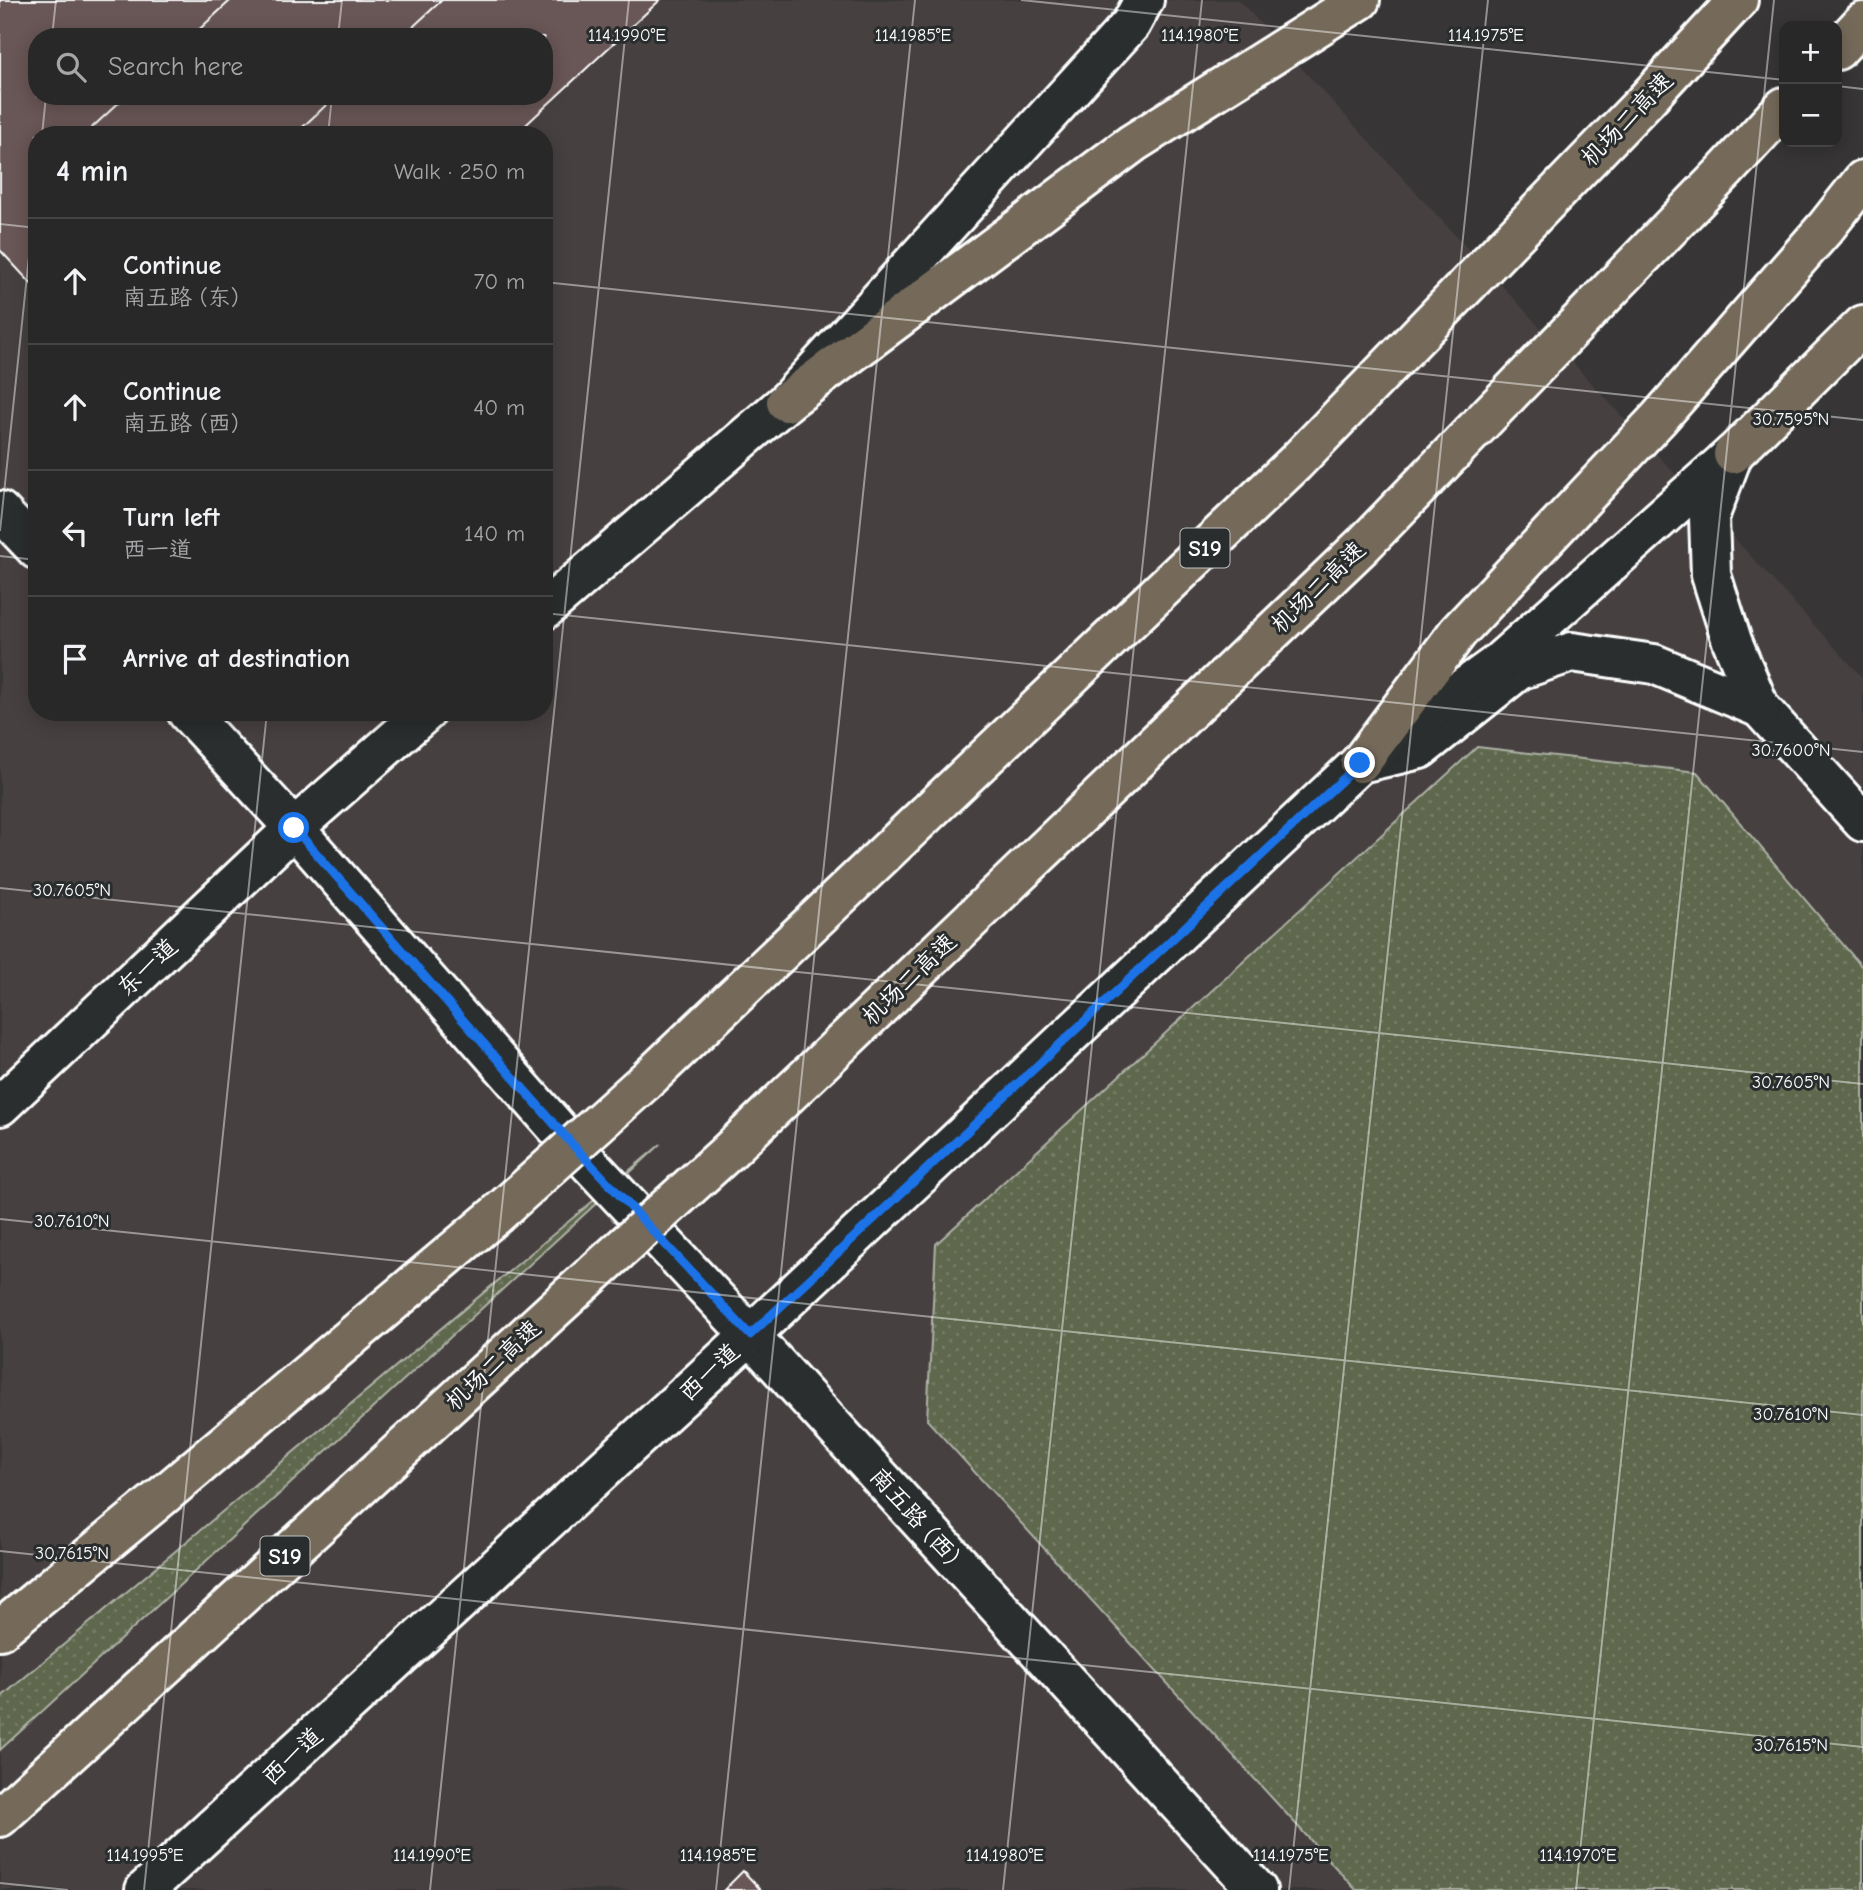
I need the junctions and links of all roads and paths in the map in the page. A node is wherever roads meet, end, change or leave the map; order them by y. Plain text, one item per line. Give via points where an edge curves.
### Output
1 (1144, 0) edge
2 (1360, 0) edge
3 (1738, 0) edge
4 (1863, 22) edge
5 (1842, 45) edge
6 (1779, 112) edge
7 (1863, 180) edge
8 (1863, 325) edge
9 (786, 402) junction
10 (1733, 454) junction
11 (0, 511) edge
12 (28, 541) edge
13 (553, 602) edge
14 (1760, 708) junction
15 (195, 721) edge
16 (416, 721) edge
17 (1360, 763) junction
18 (1863, 822) edge
19 (294, 828) junction
20 (0, 1106) edge
21 (750, 1335) junction
22 (0, 1630) edge
23 (0, 1817) edge
24 (145, 1890) edge
25 (1257, 1890) edge

1 - 9 street via 1131,24
2 - 9 highway via 1133,143
3 - 22 highway, 机场二高速 / S19, bridge via 1295,463 651,1076 495,1216
4 - 5 highway
6 - 23 highway, 机场二高速 / S19, bridge via 1364,544 728,1152
7 - 17 highway via 1659,418 1458,632
8 - 10 highway
9 - 13 street
10 - 14 street via 1709,517 1711,575
10 - 17 street, 西一道 via 1497,664
11 - 12 street
14 - 17 street via 1654,664 1572,652 1519,670 1420,749
14 - 18 street
15 - 19 street, 南五路 (西)
16 - 19 street, 东一道
17 - 21 street, 西一道
19 - 20 street, 东一道
19 - 21 street, 南五路 (西) via 571,1143
21 - 24 street, 西一道
21 - 25 street, 南五路 (西)

